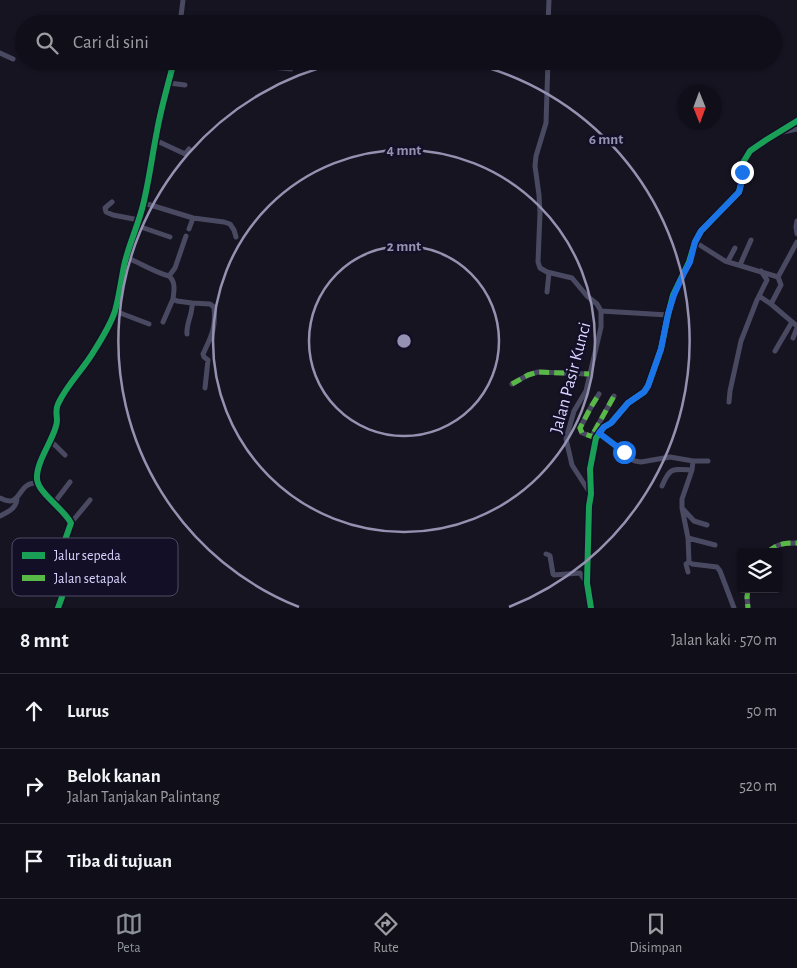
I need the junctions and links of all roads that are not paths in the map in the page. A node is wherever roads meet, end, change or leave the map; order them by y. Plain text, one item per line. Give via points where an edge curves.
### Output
1 (183, 0) edge
2 (549, 0) edge
3 (181, 15) edge
4 (548, 15) edge
5 (0, 53) edge
6 (13, 59) dead end
7 (172, 70) edge
8 (548, 70) edge
9 (169, 82) junction
10 (186, 85) dead end
11 (797, 121) edge
12 (797, 129) edge
13 (777, 132) junction
14 (155, 140) junction
15 (189, 149) dead end
16 (112, 202) dead end
17 (144, 203) junction
18 (193, 218) junction
19 (797, 221) edge
20 (139, 223) junction
21 (189, 229) dead end
22 (797, 234) edge
23 (186, 236) dead end
24 (170, 237) dead end
25 (236, 237) dead end
26 (751, 240) dead end
27 (695, 242) junction
28 (797, 242) edge
29 (735, 248) dead end
30 (127, 258) junction
31 (728, 262) junction
32 (740, 266) junction
33 (760, 271) junction
34 (549, 273) junction
35 (169, 276) junction
36 (778, 277) junction
37 (547, 292) dead end
38 (759, 296) junction
39 (173, 299) junction
40 (192, 303) junction
41 (771, 304) junction
42 (115, 311) junction
43 (601, 311) junction
44 (668, 314) junction
45 (163, 322) dead end
46 (792, 322) junction
47 (149, 324) dead end
48 (797, 327) edge
49 (187, 334) dead end
50 (793, 338) dead end
51 (775, 351) dead end
52 (589, 374) junction
53 (512, 384) dead end
54 (205, 388) dead end
55 (599, 394) dead end
56 (614, 396) dead end
57 (729, 402) dead end
58 (596, 436) junction
59 (50, 441) junction
60 (65, 455) dead end
61 (693, 461) junction
62 (708, 461) dead end
63 (692, 470) junction
64 (70, 482) dead end
65 (38, 483) junction
66 (662, 486) dead end
67 (591, 494) junction
68 (0, 498) edge
69 (17, 498) junction
70 (90, 500) dead end
71 (54, 503) junction
72 (682, 508) junction
73 (0, 516) edge
74 (71, 524) junction
75 (707, 525) dead end
76 (66, 538) edge
77 (688, 538) junction
78 (797, 543) edge
79 (716, 545) dead end
80 (773, 548) edge
81 (546, 554) dead end
82 (689, 562) junction
83 (688, 572) dead end
84 (587, 583) junction
85 (748, 593) edge
86 (62, 596) edge
87 (58, 608) edge
88 (591, 608) edge
89 (734, 608) edge
90 (748, 608) edge

1 - 3 street
2 - 4 street
5 - 6 street
7 - 9 street
8 - 34 street via 546,123 535,166 540,213 538,262 540,268
9 - 10 street
9 - 14 street
11 - 13 street
12 - 13 street
13 - 27 street via 747,156 742,164 739,192 701,231
14 - 15 street via 183,154
14 - 17 street
16 - 20 street via 105,208 106,212
17 - 18 street
17 - 20 street
18 - 21 street
18 - 25 street via 230,224
19 - 22 street
20 - 24 street
20 - 30 street
23 - 35 street
26 - 32 street
27 - 31 street
27 - 44 street
28 - 36 street
29 - 31 street
30 - 35 street
30 - 42 street
31 - 32 street
32 - 33 street
33 - 36 street
33 - 38 street via 767,280
34 - 37 street
34 - 43 street, Jalan Pasir Kunci via 572,278
35 - 39 street via 174,286
36 - 41 street via 781,285
38 - 41 street
38 - 57 street via 742,341
39 - 40 street
39 - 45 street
40 - 49 street
40 - 54 street via 210,304 214,308 214,329 203,354 208,360
41 - 46 street
42 - 47 street
42 - 59 street via 95,350 57,405 56,426
43 - 44 street
43 - 52 street, Jalan Pasir Kunci via 601,327
44 - 58 street via 661,349 648,386
46 - 48 street
46 - 51 street
48 - 50 street
52 - 53 street via 538,372
52 - 67 street, Jalan Pasir Kunci via 586,391 574,411 566,439 572,465
55 - 58 street via 580,428 582,433
56 - 58 street
58 - 61 street via 620,448 635,461 670,457
58 - 67 street via 590,469
59 - 60 street
59 - 65 street via 40,463
61 - 62 street
61 - 63 street
63 - 66 street via 671,471
63 - 72 street
64 - 71 street
65 - 69 street via 30,483
65 - 71 street
67 - 84 street
68 - 69 street via 8,501
69 - 73 street via 16,505
70 - 74 street
71 - 74 street
72 - 75 street via 694,521
72 - 77 street
74 - 76 street
77 - 79 street
77 - 82 street
78 - 80 street
81 - 84 street via 550,556 552,574 580,573
82 - 83 street via 686,564
82 - 89 street via 717,567
84 - 88 street
85 - 90 street
86 - 87 street

